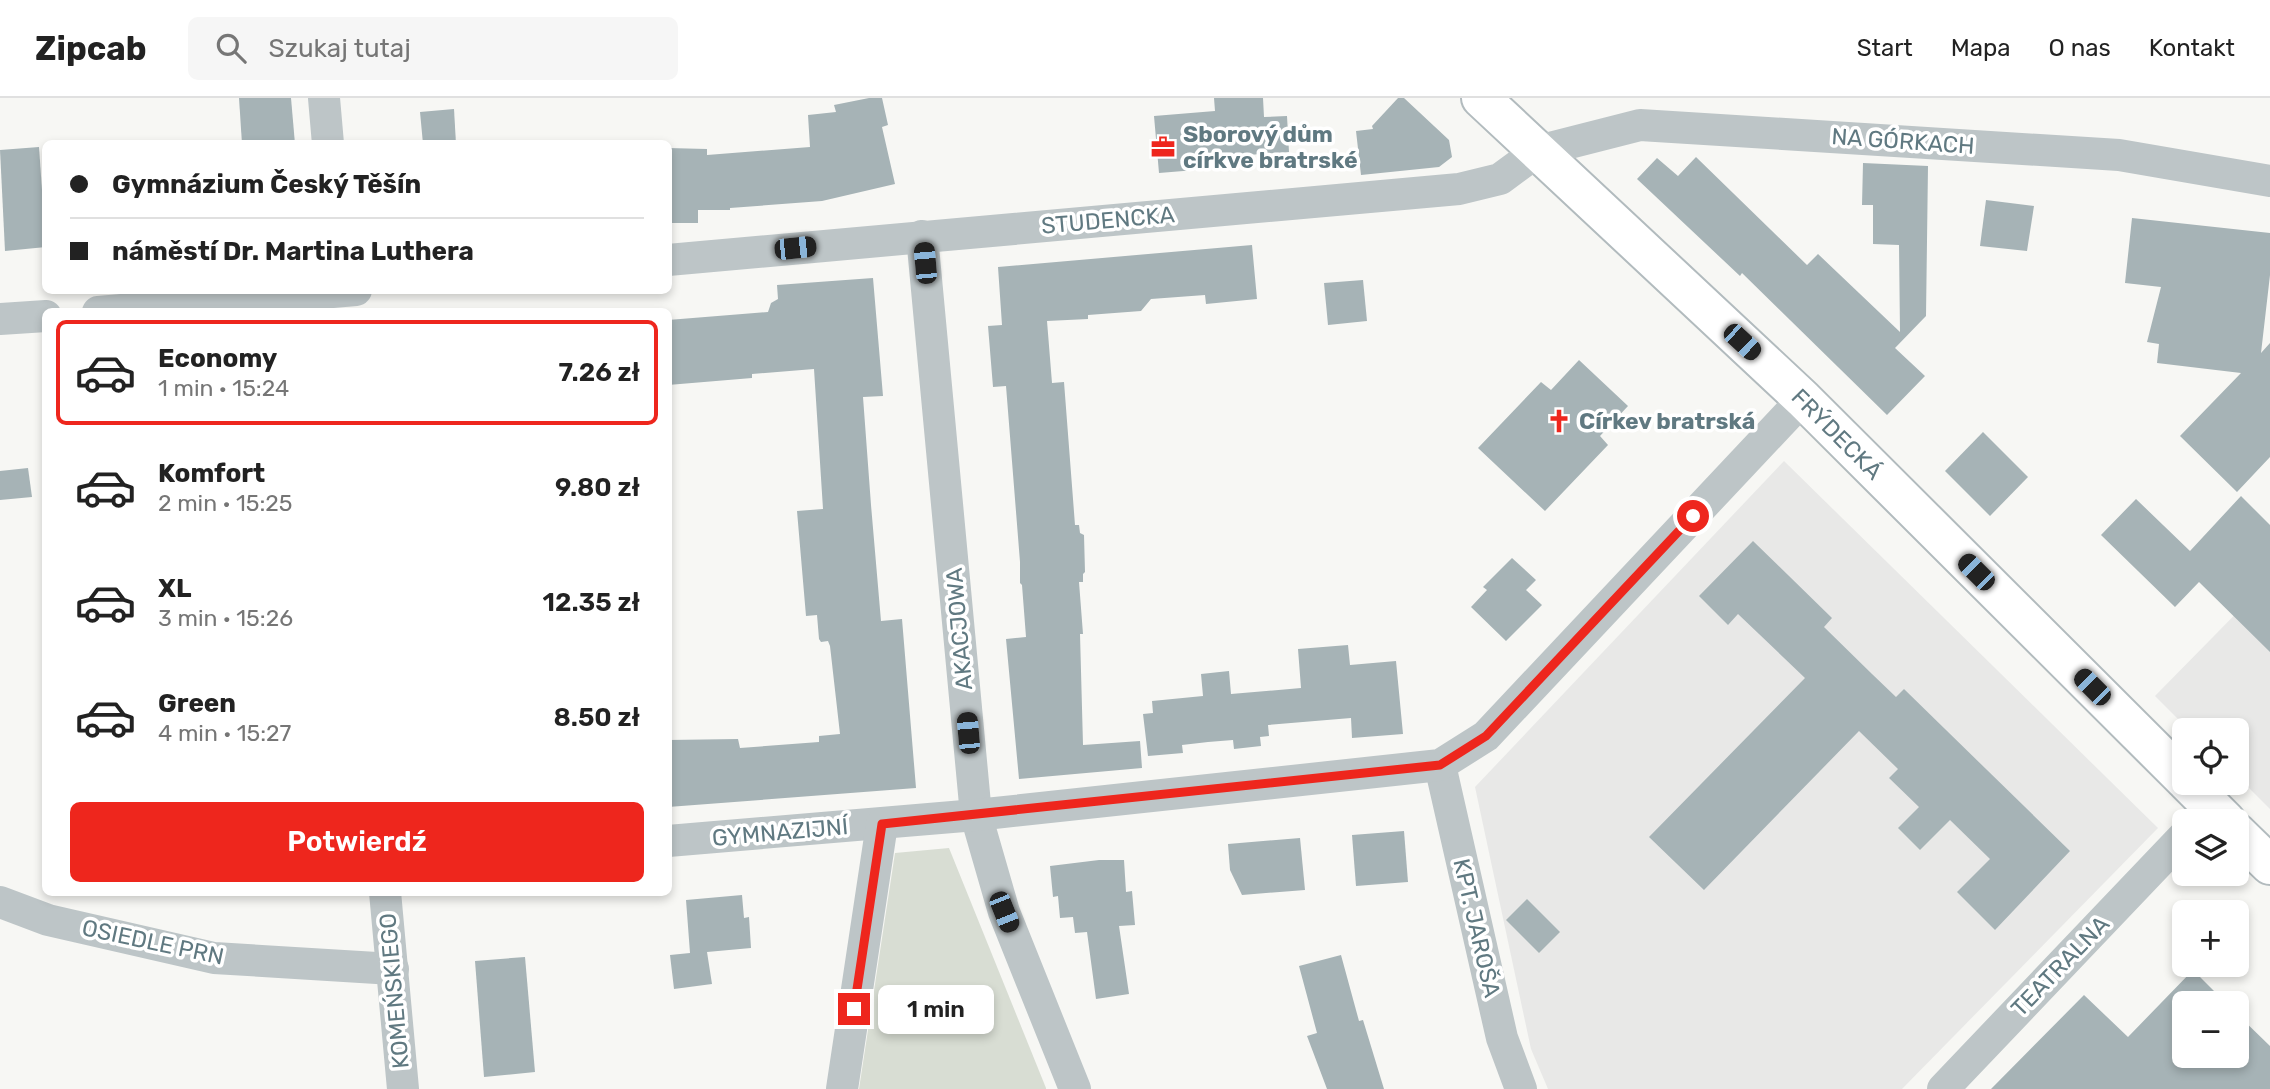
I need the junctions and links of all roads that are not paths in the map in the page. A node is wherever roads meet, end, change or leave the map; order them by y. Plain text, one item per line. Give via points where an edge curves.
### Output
1 (324, 98) edge
2 (1481, 98) edge
3 (328, 140) edge
4 (1538, 151) junction
5 (2270, 181) edge
6 (922, 236) junction
7 (672, 260) edge
8 (345, 296) edge
9 (160, 308) edge
10 (42, 316) edge
11 (0, 319) edge
12 (1803, 399) junction
13 (1440, 765) junction
14 (2195, 809) edge
15 (976, 815) junction
16 (882, 824) junction
17 (672, 841) edge
18 (2172, 846) edge
19 (2249, 850) edge
20 (2270, 865) edge
21 (385, 896) edge
22 (0, 902) edge
23 (393, 969) junction
24 (403, 1089) edge
25 (842, 1089) edge
26 (1075, 1089) edge
27 (1521, 1089) edge
28 (1943, 1089) edge

1 - 3 street
2 - 4 main road, FRÝDECKÁ
4 - 5 street, NA GÓRKACH via 1640,125 2119,155
4 - 6 street, STUDENCKA via 1500,179 1459,189
4 - 12 main road, FRÝDECKÁ
6 - 7 street, STUDENCKA
6 - 15 street, AKACJOWA
8 - 9 street
10 - 11 street
12 - 13 street via 1486,736
12 - 14 main road, FRÝDECKÁ
13 - 15 street, GYMNAZIJNÍ
13 - 27 street, KPT. JAROŠA via 1502,1038
15 - 16 street, GYMNAZIJNÍ
15 - 26 street, AKACJOWA via 1004,912
16 - 17 street, GYMNAZIJNÍ
16 - 25 street
18 - 28 street, TEATRALNA
19 - 20 main road, FRÝDECKÁ
21 - 23 street, KOMEŃSKIEGO
22 - 23 street, OSIEDLE PRN via 48,920 214,958
23 - 24 street, KOMEŃSKIEGO

